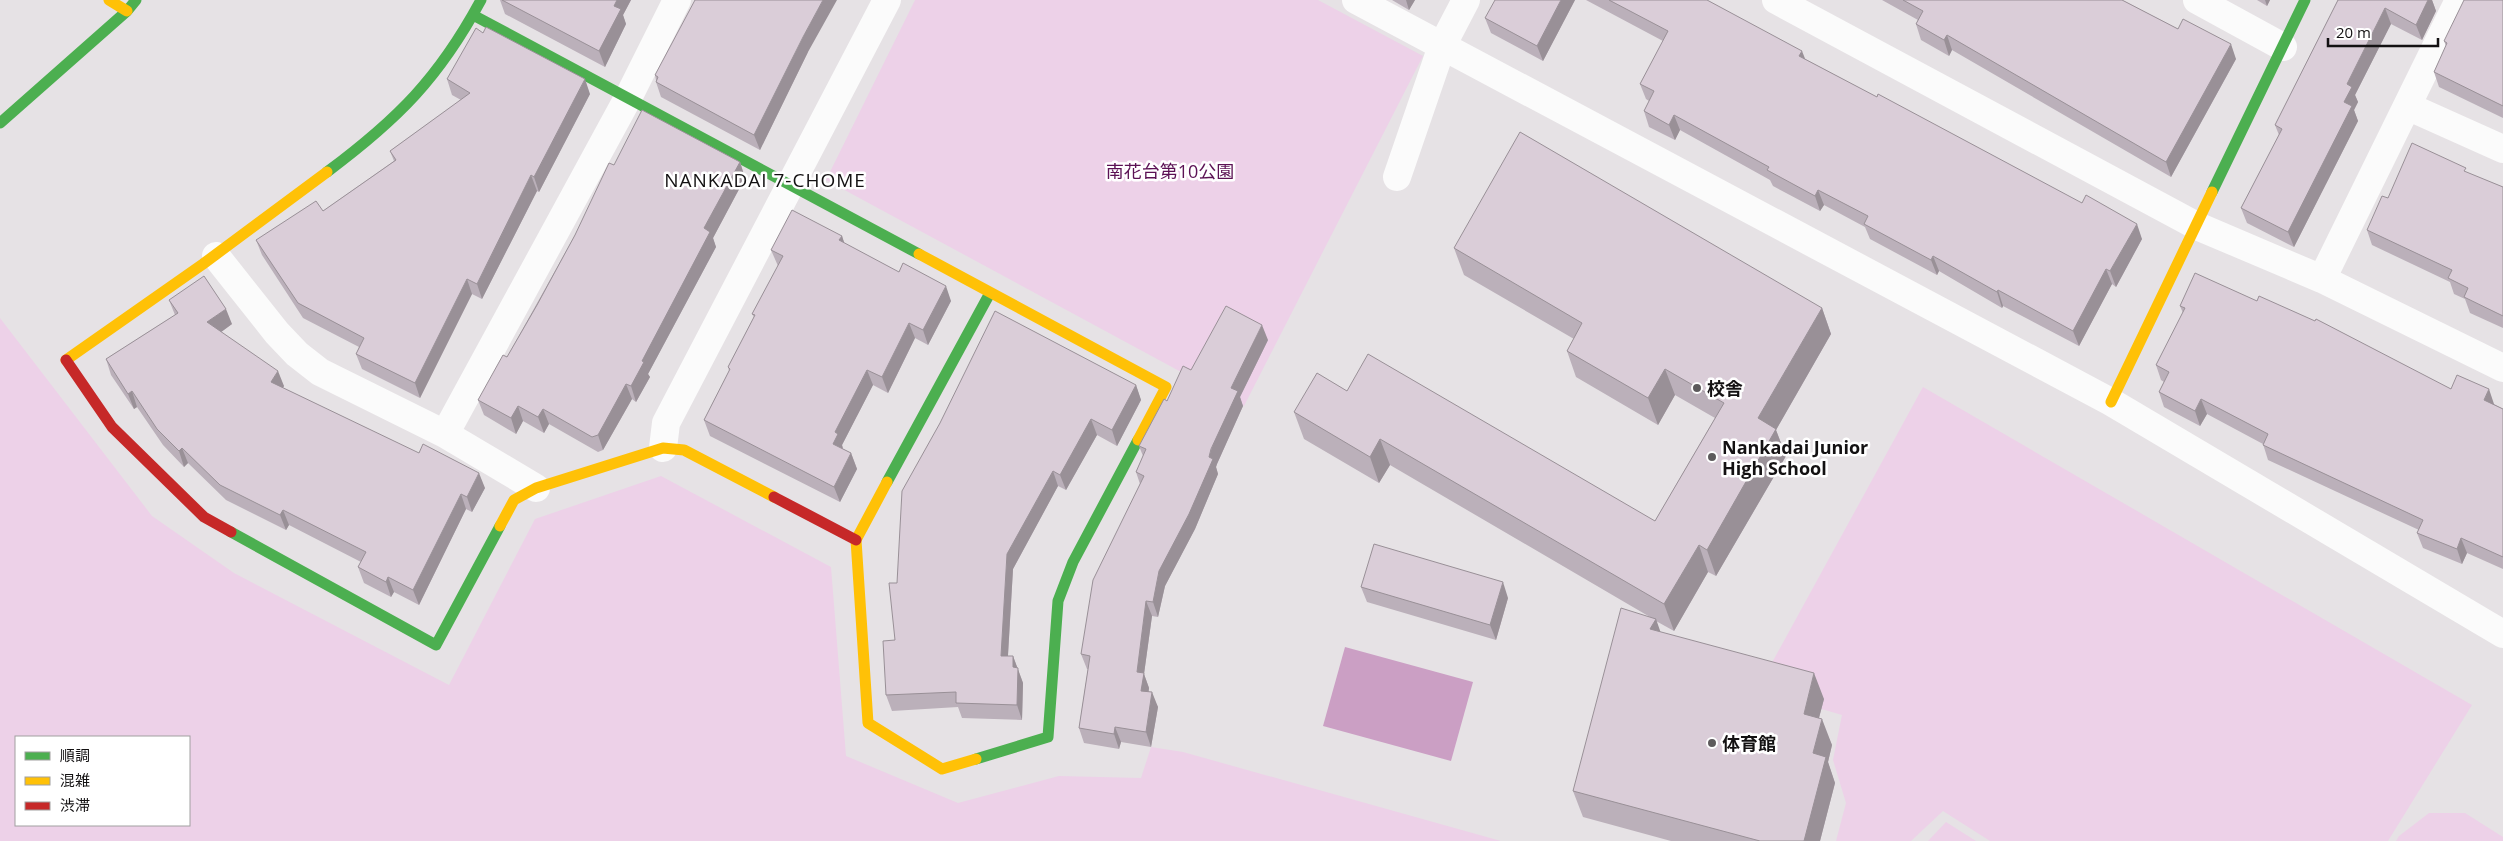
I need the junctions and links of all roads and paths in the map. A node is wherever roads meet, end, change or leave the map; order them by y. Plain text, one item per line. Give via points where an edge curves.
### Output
1 (109, 0) edge
2 (136, 0) edge
3 (481, 0) edge
4 (677, 0) edge
5 (888, 0) edge
6 (1356, 0) edge
7 (1466, 0) edge
8 (1776, 0) edge
9 (2197, 0) edge
10 (2305, 0) edge
11 (2459, 0) edge
12 (127, 11) junction
13 (473, 14) junction
14 (1442, 46) junction
15 (2283, 47) junction
16 (629, 96) junction
17 (2407, 106) junction
18 (0, 122) edge
19 (2503, 149) edge
20 (1397, 177) dead end
21 (789, 185) junction
22 (2197, 226) junction
23 (216, 256) junction
24 (2322, 279) junction
25 (990, 293) junction
26 (2503, 368) edge
27 (2111, 402) junction
28 (445, 434) junction
29 (663, 448) junction
30 (536, 488) junction
31 (856, 540) junction
32 (2503, 634) edge

1 - 12 main road
2 - 12 main road
3 - 13 main road
4 - 16 street
5 - 21 street
6 - 14 street
7 - 14 street
8 - 22 street
9 - 15 street
10 - 15 main road
11 - 17 street
12 - 18 main road
13 - 16 main road
13 - 23 main road via 427,84 392,118 351,154
14 - 20 street
14 - 27 street
15 - 22 main road
16 - 21 main road
16 - 28 street
17 - 19 street
17 - 24 street
21 - 25 main road
21 - 29 street via 666,423
22 - 24 street
22 - 27 main road
23 - 28 street via 297,354 320,372
23 - 30 main road via 65,360 112,427 204,517 436,645 514,500
24 - 26 street
25 - 31 main road
25 - 31 main road via 1166,387 1073,562 1058,601 1048,737 942,769 868,723
27 - 32 street
28 - 30 street
29 - 30 main road
29 - 31 main road via 684,450

